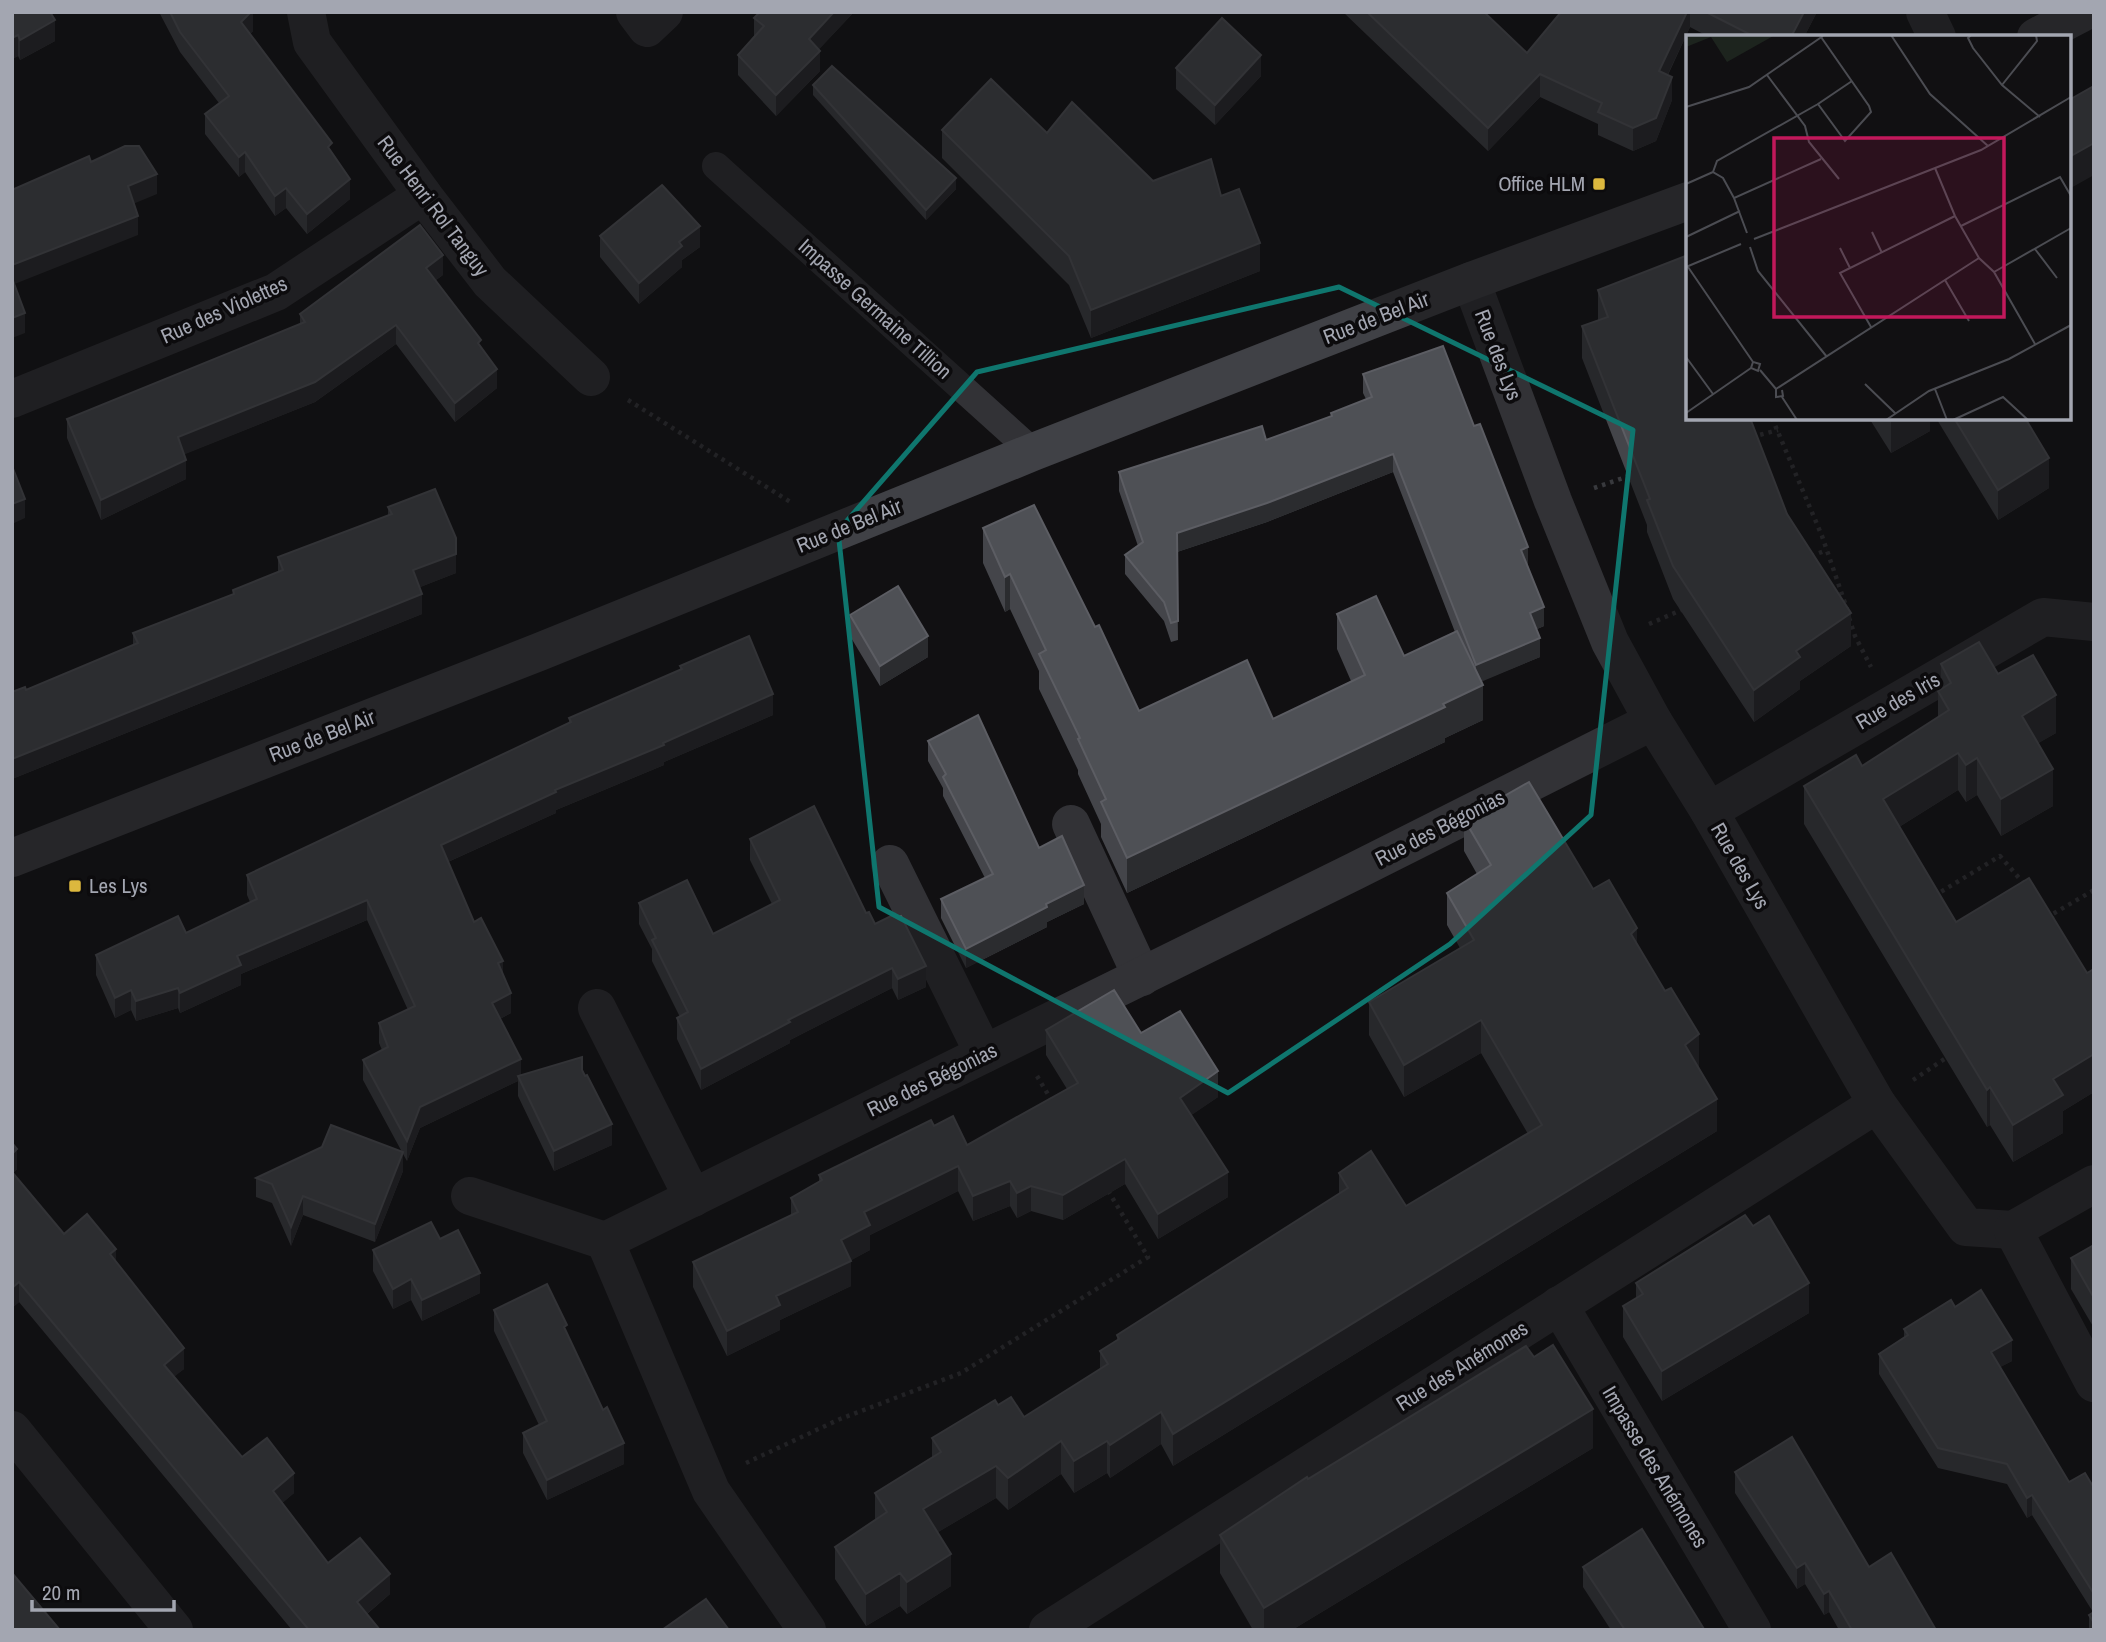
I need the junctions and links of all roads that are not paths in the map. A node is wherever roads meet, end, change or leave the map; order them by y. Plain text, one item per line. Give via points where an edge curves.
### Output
1 (306, 12) edge
2 (1925, 12) edge
3 (2084, 12) edge
4 (1936, 35) edge
5 (2040, 35) edge
6 (716, 166) dead end
7 (423, 195) junction
8 (1686, 202) edge
9 (1471, 281) junction
10 (591, 377) road end
11 (12, 400) edge
12 (1033, 452) junction
13 (2094, 622) edge
14 (1654, 721) junction
15 (1709, 811) junction
16 (1071, 824) dead end
17 (12, 858) edge
18 (890, 864) dead end
19 (1142, 976) junction
20 (597, 1008) dead end
21 (999, 1047) junction
22 (1877, 1104) junction
23 (2094, 1184) edge
24 (470, 1196) dead end
25 (693, 1198) junction
26 (2013, 1230) junction
27 (605, 1241) junction
28 (1559, 1305) junction
29 (2094, 1383) edge
30 (12, 1430) edge
31 (174, 1630) edge
32 (807, 1630) edge
33 (1048, 1630) edge
34 (1752, 1630) edge

1 - 7 street, Rue Henri Rol Tanguy via 312,42
2 - 4 street
3 - 5 main road
6 - 12 lane, Impasse Germaine Tillion
7 - 10 street, Rue Henri Rol Tanguy via 490,282
7 - 11 street, Rue des Violettes via 276,292
8 - 9 main road, Rue de Bel Air
9 - 12 main road, Rue de Bel Air
9 - 14 street, Rue des Lys via 1610,642
12 - 17 main road, Rue de Bel Air
13 - 15 street, Rue des Iris via 2043,617
14 - 15 street, Rue des Lys
14 - 19 street, Rue des Bégonias
15 - 22 street, Rue des Lys
16 - 19 street
18 - 21 street
19 - 21 street, Rue des Bégonias
20 - 25 street
21 - 25 street, Rue des Bégonias
22 - 26 street, Rue des Lys via 1966,1227
22 - 28 street, Rue des Anémones
23 - 26 street
24 - 27 street
25 - 27 street, Rue des Bégonias
26 - 29 street
27 - 32 street via 711,1491
28 - 33 street, Rue des Anémones
28 - 34 street, Impasse des Anémones
30 - 31 street

